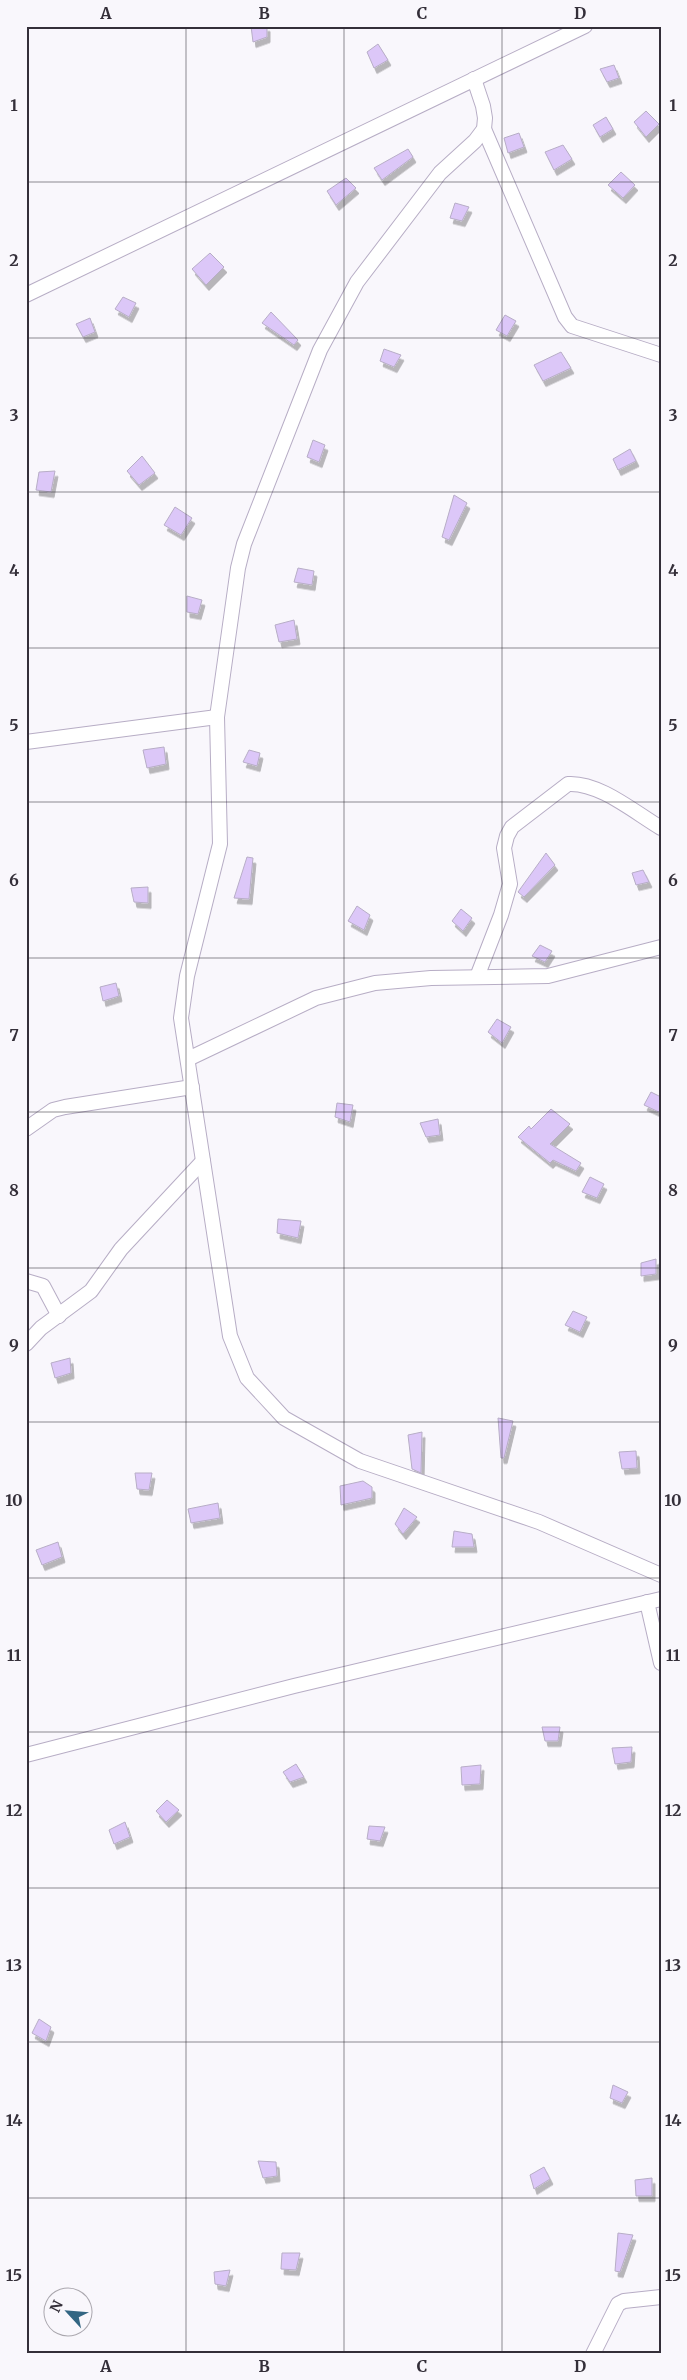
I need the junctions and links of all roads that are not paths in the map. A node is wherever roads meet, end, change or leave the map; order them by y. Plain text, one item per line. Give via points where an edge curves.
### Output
1 (585, 26) edge
2 (474, 79) junction
3 (484, 129) junction
4 (26, 295) edge
5 (661, 355) edge
6 (217, 717) junction
7 (26, 742) edge
8 (661, 828) edge
9 (661, 948) edge
10 (477, 977) junction
11 (188, 1059) junction
12 (192, 1087) junction
13 (26, 1129) edge
14 (203, 1161) junction
15 (26, 1281) edge
16 (59, 1316) junction
17 (26, 1344) edge
18 (661, 1575) edge
19 (654, 1600) edge
20 (661, 1663) edge
21 (26, 1755) edge
22 (661, 2297) edge
23 (593, 2354) edge

1 - 2 street
2 - 3 street via 483,106
2 - 4 street
3 - 5 street via 565,317 572,326
3 - 6 street via 440,172 357,282 320,350 244,544
6 - 7 street
6 - 11 street via 220,844 187,976 181,1018
8 - 10 street via 593,787 580,783 568,784 512,827 504,848 510,884
9 - 10 street via 548,976
10 - 11 street via 375,983 316,998
11 - 12 street
12 - 13 street via 53,1110
12 - 14 street
14 - 16 street via 121,1249 91,1291
14 - 18 street via 230,1336 248,1378 284,1418 360,1461 539,1522
15 - 16 street via 43,1286
16 - 17 street
19 - 20 street
19 - 21 street via 294,1686
22 - 23 street via 618,2304

